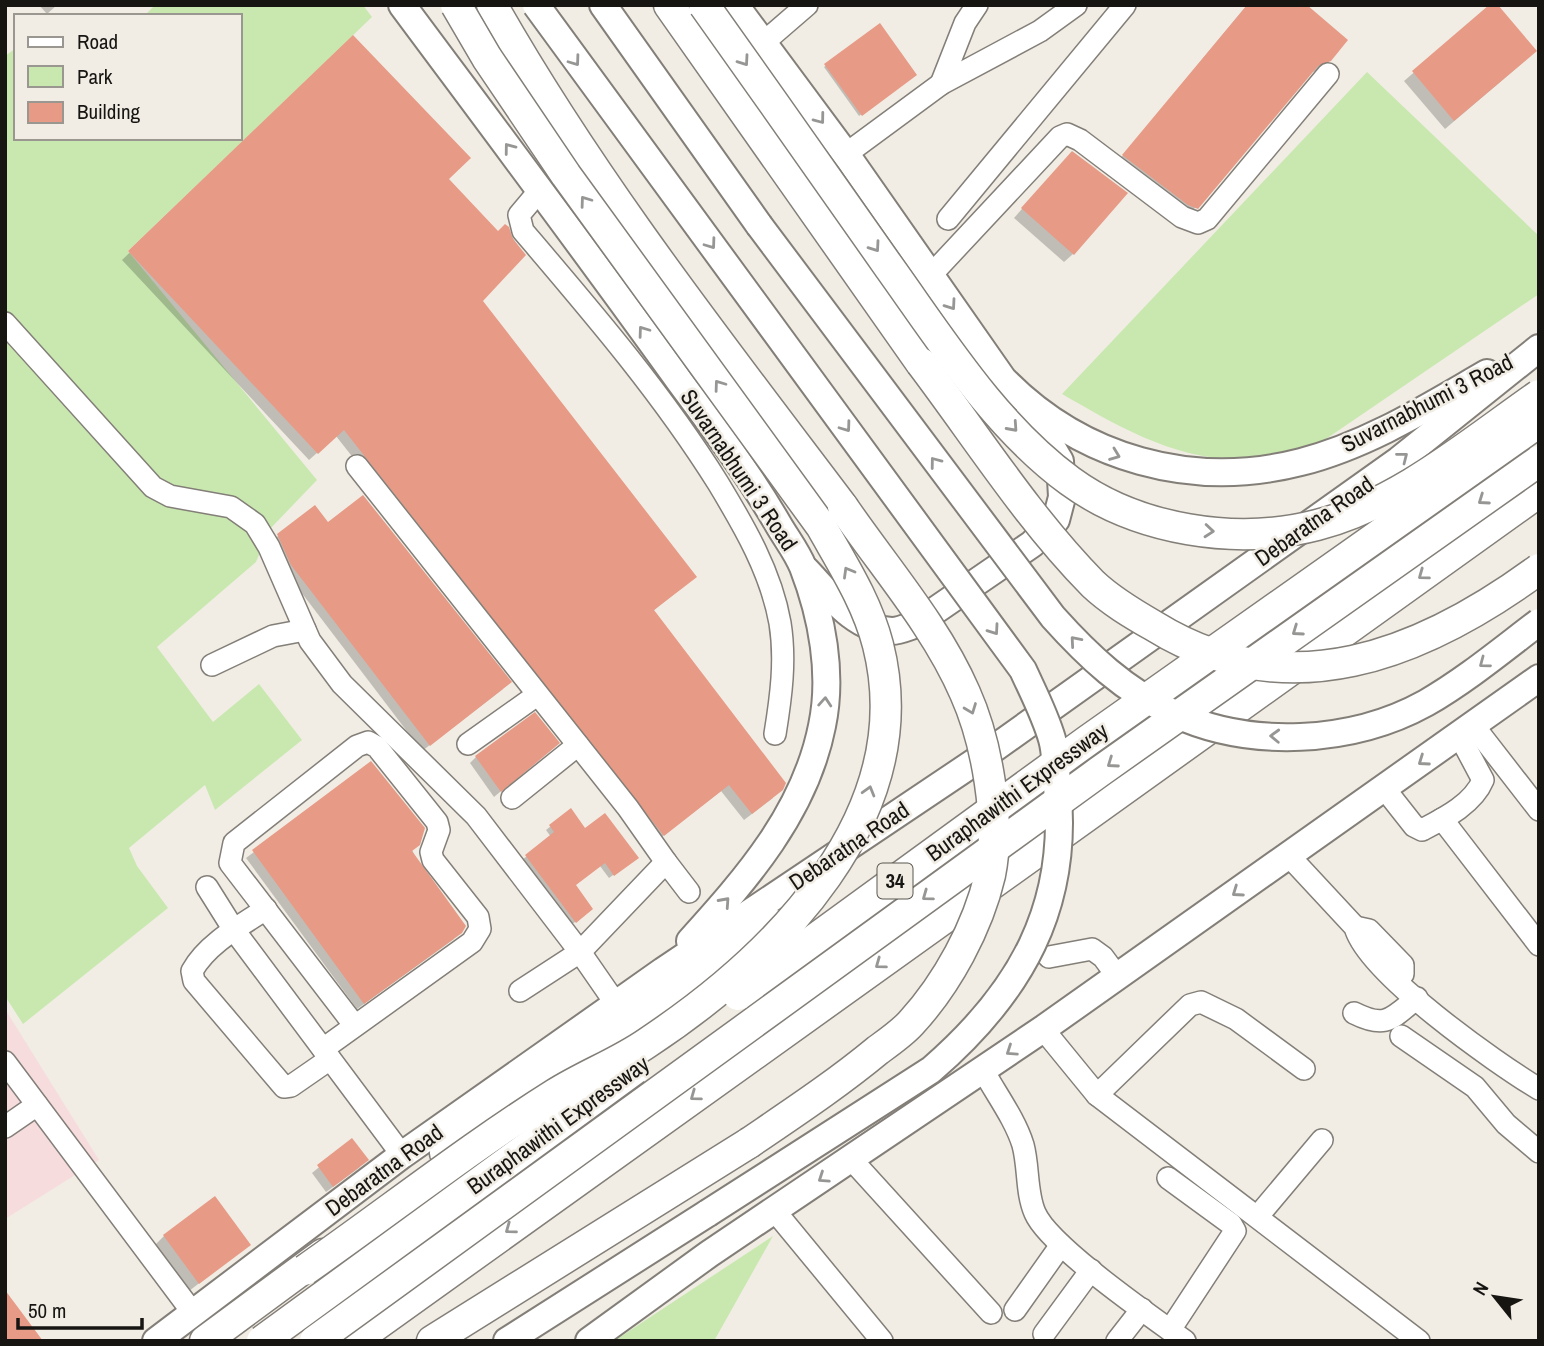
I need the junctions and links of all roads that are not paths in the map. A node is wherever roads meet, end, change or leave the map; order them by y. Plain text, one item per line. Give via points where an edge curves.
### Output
1 (401, 5) edge
2 (456, 5) edge
3 (492, 5) edge
4 (536, 5) edge
5 (603, 5) edge
6 (669, 5) edge
7 (704, 5) edge
8 (735, 5) edge
9 (807, 5) edge
10 (977, 5) edge
11 (1076, 5) edge
12 (1125, 5) edge
13 (763, 43) junction
14 (1328, 74) dead end
15 (941, 84) junction
16 (846, 154) junction
17 (540, 190) junction
18 (948, 219) dead end
19 (930, 276) junction
20 (5, 323) edge
21 (1539, 346) edge
22 (1539, 395) edge
23 (1026, 402) junction
24 (1539, 421) edge
25 (1539, 461) edge
26 (357, 466) dead end
27 (1539, 492) edge
28 (802, 565) junction
29 (1539, 569) edge
30 (1539, 622) edge
31 (305, 630) junction
32 (212, 664) dead end
33 (1539, 678) edge
34 (537, 695) junction
35 (1466, 730) junction
36 (775, 734) dead end
37 (468, 744) dead end
38 (578, 745) junction
39 (1384, 788) junction
40 (512, 798) dead end
41 (1539, 810) edge
42 (1443, 819) junction
43 (1289, 856) junction
44 (666, 862) junction
45 (207, 887) dead end
46 (689, 892) dead end
47 (266, 909) junction
48 (233, 930) junction
49 (1539, 945) edge
50 (580, 952) junction
51 (299, 954) junction
52 (1049, 957) dead end
53 (663, 971) junction
54 (266, 974) junction
55 (1117, 976) junction
56 (520, 991) dead end
57 (1410, 992) junction
58 (616, 1004) junction
59 (1354, 1013) dead end
60 (355, 1027) junction
61 (1043, 1029) junction
62 (1401, 1037) dead end
63 (327, 1054) junction
64 (5, 1062) edge
65 (1304, 1069) dead end
66 (983, 1070) junction
67 (1539, 1088) edge
68 (1097, 1095) junction
69 (37, 1105) junction
70 (5, 1127) edge
71 (1322, 1140) dead end
72 (1539, 1152) edge
73 (402, 1155) junction
74 (851, 1158) junction
75 (1168, 1178) dead end
76 (774, 1210) junction
77 (1258, 1216) junction
78 (1061, 1245) junction
79 (1091, 1270) junction
80 (1142, 1308) junction
81 (1015, 1310) dead end
82 (193, 1313) junction
83 (991, 1313) dead end
84 (1044, 1334) dead end
85 (1177, 1335) edge
86 (156, 1341) edge
87 (205, 1341) edge
88 (252, 1341) edge
89 (262, 1341) edge
90 (314, 1341) edge
91 (354, 1341) edge
92 (432, 1341) edge
93 (507, 1341) edge
94 (589, 1341) edge
95 (882, 1341) edge
96 (1116, 1341) edge
97 (1419, 1341) edge

17 -> 1 main road, Suvarnabhumi 3 Road
87 -> 2 highway, bridge via 540,1104 622,1059 692,1013 735,976 834,869 861,814 882,738 884,679 869,618 821,526 551,153
3 -> 92 highway, bridge via 569,133 621,208 943,650 979,728 991,782 990,873 972,927 942,983 910,1024 837,1084
4 -> 93 main road, bridge via 1015,659 1053,740 1061,823 1047,910 1035,945 1013,983 964,1041 931,1070
30 -> 5 main road, bridge via 1424,704 1329,735 1276,737 1230,732 1174,714 1121,682 1084,652 1053,617 759,225
6 - 29 highway, bridge via 921,363 1057,545 1096,586 1130,612 1204,653 1237,663 1273,668 1311,666 1402,649 1440,633
7 -> 22 highway, bridge via 958,363 1024,440 1070,481 1110,504 1153,522 1194,530 1268,532 1315,526 1391,494
8 - 13 main road, Suvarnabhumi 3 Road
9 - 13 street
10 - 15 street
11 - 15 street via 1040,31
12 - 18 street
13 -> 16 main road, Suvarnabhumi 3 Road
14 - 19 street via 1207,219 1198,223 1182,217 1067,134
15 - 16 street
16 - 19 main road, Suvarnabhumi 3 Road
28 -> 17 main road, Suvarnabhumi 3 Road via 757,488
17 - 36 street via 519,215 523,231 666,402 749,535 775,599 780,624 783,687
19 -> 23 main road, Suvarnabhumi 3 Road via 1003,379
20 - 31 street via 153,487 170,496 231,506 255,524
23 -> 21 main road, Suvarnabhumi 3 Road via 1074,434 1124,458 1188,471 1248,471 1301,462 1357,443
53 -> 21 main road, Debaratna Road / 34 via 982,757 1388,468
23 - 28 main road via 1060,461 1063,479 1056,520 1032,544 914,625 892,631 860,621
24 - 88 highway, 34
24 - 89 highway, Buraphawithi Expressway, bridge via 1087,740
25 -> 90 highway, Buraphawithi Expressway, bridge via 1099,772
26 - 34 street
27 -> 91 highway
53 -> 28 main road, Suvarnabhumi 3 Road via 768,849 811,768 823,724 825,661 818,615
31 - 32 street via 273,636
31 - 50 street via 342,684 476,817
33 - 35 main road
34 - 37 street
34 - 38 street
35 -> 39 main road
35 - 41 street
35 - 42 street via 1483,779 1472,798
38 - 40 street
38 - 44 street
39 - 42 street via 1414,826 1422,830
39 - 43 main road
42 - 49 street
43 -> 55 main road
43 - 57 street via 1355,927 1358,941
44 - 46 street
44 - 50 street
45 - 48 street
47 - 48 street
47 - 51 street
47 - 60 street via 230,863 234,843 357,746 368,742 377,747 437,822 433,860 478,917 480,929 472,942
48 - 54 street
48 - 63 street via 198,960 192,971 194,981 284,1087
50 - 56 street
50 - 58 street
51 - 54 street
51 - 60 street
52 - 55 street via 1092,949
53 - 58 main road, Debaratna Road / 34
54 - 63 street
55 - 61 main road
57 - 59 street via 1388,1021 1370,1021
57 - 67 street via 1466,1040
58 - 73 main road, Debaratna Road / 34
60 - 63 street
61 -> 66 main road
61 - 68 street
62 - 72 street via 1475,1087 1506,1124
63 - 73 street
64 - 69 street
65 - 68 street via 1236,1019 1201,1002 1190,1005
66 - 74 main road
66 - 78 street via 1022,1142 1035,1214
68 - 77 street
69 - 70 street
69 - 82 street
71 - 77 street
73 - 82 main road, Debaratna Road / 34
74 -> 76 main road
74 - 83 street
75 - 85 street via 1235,1231
76 - 94 main road
76 - 95 street
77 - 97 street
78 - 79 street
78 - 81 street
79 - 80 street
79 - 84 street
80 - 85 street
80 - 96 street
82 - 86 main road, Debaratna Road / 34

